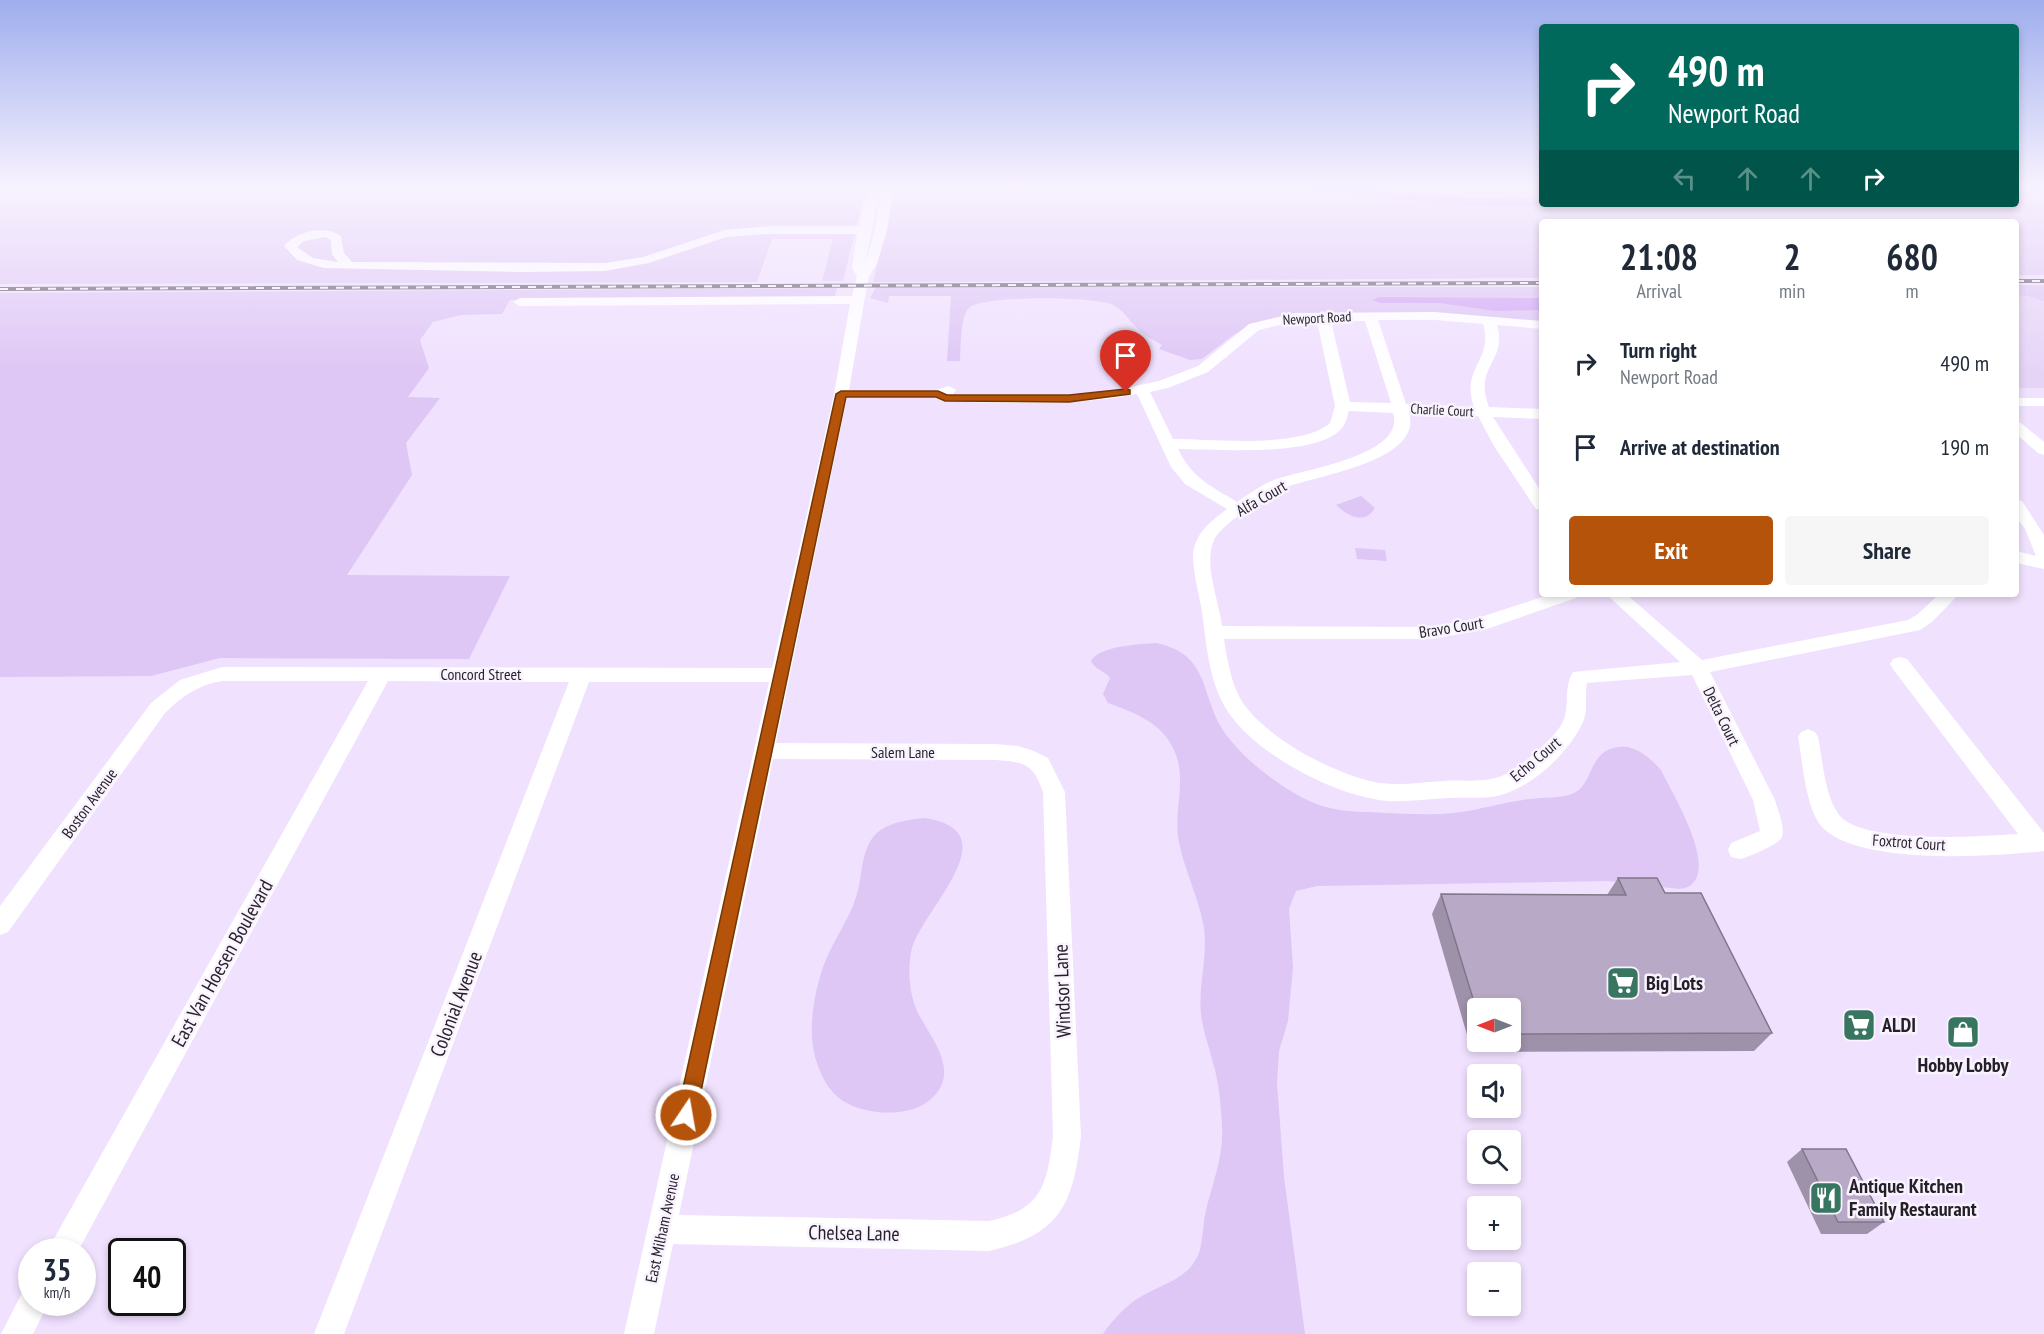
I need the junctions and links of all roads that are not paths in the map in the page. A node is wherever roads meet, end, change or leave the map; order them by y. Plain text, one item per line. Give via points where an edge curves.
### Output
1 (677, 249) edge
2 (861, 249) edge
3 (875, 249) edge
4 (349, 266) dead end
5 (863, 276) junction
6 (857, 300) junction
7 (520, 302) dead end
8 (1323, 316) junction
9 (1370, 316) junction
10 (1489, 321) junction
11 (1539, 325) edge
12 (1142, 390) junction
13 (841, 394) junction
14 (2019, 402) edge
15 (2044, 402) edge
16 (1342, 406) junction
17 (1399, 408) junction
18 (1484, 412) junction
19 (1539, 414) edge
20 (2019, 429) edge
21 (1167, 444) junction
22 (2044, 450) edge
23 (1539, 501) edge
24 (1238, 509) junction
25 (2019, 509) edge
26 (2044, 555) edge
27 (2019, 558) edge
28 (2044, 563) edge
29 (1561, 597) edge
30 (1618, 597) edge
31 (1947, 597) edge
32 (1213, 632) junction
33 (1900, 664) dead end
34 (1698, 668) junction
35 (382, 674) junction
36 (582, 674) junction
37 (780, 675) junction
38 (184, 685) joint
39 (1808, 737) dead end
40 (763, 751) junction
41 (1042, 763) joint
42 (2041, 843) edge
43 (1738, 850) dead end
44 (0, 925) edge
45 (1039, 1215) joint
46 (662, 1229) junction
47 (69, 1238) edge
48 (26, 1316) edge
49 (16, 1334) edge
50 (329, 1334) edge
51 (639, 1334) edge

1 - 4 street via 604,267
2 - 5 street, East Milham Avenue via 858,268
3 - 5 street, East Milham Avenue
5 - 6 street, East Milham Avenue
6 - 7 street
6 - 13 street, East Milham Avenue
8 - 9 street, Newport Road
8 - 12 street, Newport Road via 1295,317 1254,327 1203,369
8 - 16 street
9 - 10 street, Newport Road
9 - 17 street, Alfa Court
10 - 11 street, Newport Road
10 - 18 street via 1491,351 1476,384
12 - 13 street, Newport Road via 1069,398
12 - 21 street
13 - 37 street, East Milham Avenue
14 - 15 street
16 - 17 street, Charlie Court
16 - 21 street via 1337,425 1302,442
17 - 18 street, Charlie Court
17 - 24 street, Alfa Court via 1403,419 1400,435 1384,449 1279,484
18 - 19 street, Charlie Court
18 - 23 street
20 - 22 street
21 - 24 street via 1177,465 1191,481
24 - 32 street, Alfa Court via 1210,531 1203,545
25 - 26 street
27 - 28 street
29 - 32 street, Bravo Court via 1456,629 1402,634
30 - 34 street, Delta Court
31 - 34 street, Echo Court via 1913,625
32 - 34 street, Echo Court via 1229,698 1250,724 1320,771 1353,786 1381,792 1503,786 1533,765 1566,733 1575,717 1575,684 1580,677
33 - 42 street
34 - 43 street, Delta Court via 1764,800 1770,821 1771,836
35 - 36 street, Concord Street
35 - 38 street, Concord Street via 222,674
35 - 47 street, East Van Hoesen Boulevard
36 - 37 street, Concord Street
36 - 50 street, Colonial Avenue
37 - 40 street, East Milham Avenue
38 - 44 street, Boston Avenue via 158,708
39 - 42 street, Foxtrot Court via 1830,821 1844,832 1879,842 1908,844
40 - 41 street, Salem Lane via 995,752
40 - 46 street, East Milham Avenue
41 - 45 street, Windsor Lane via 1054,792 1067,1136 1059,1186
45 - 46 street, Chelsea Lane via 1027,1225 989,1236
46 - 51 street, East Milham Avenue
48 - 49 street

